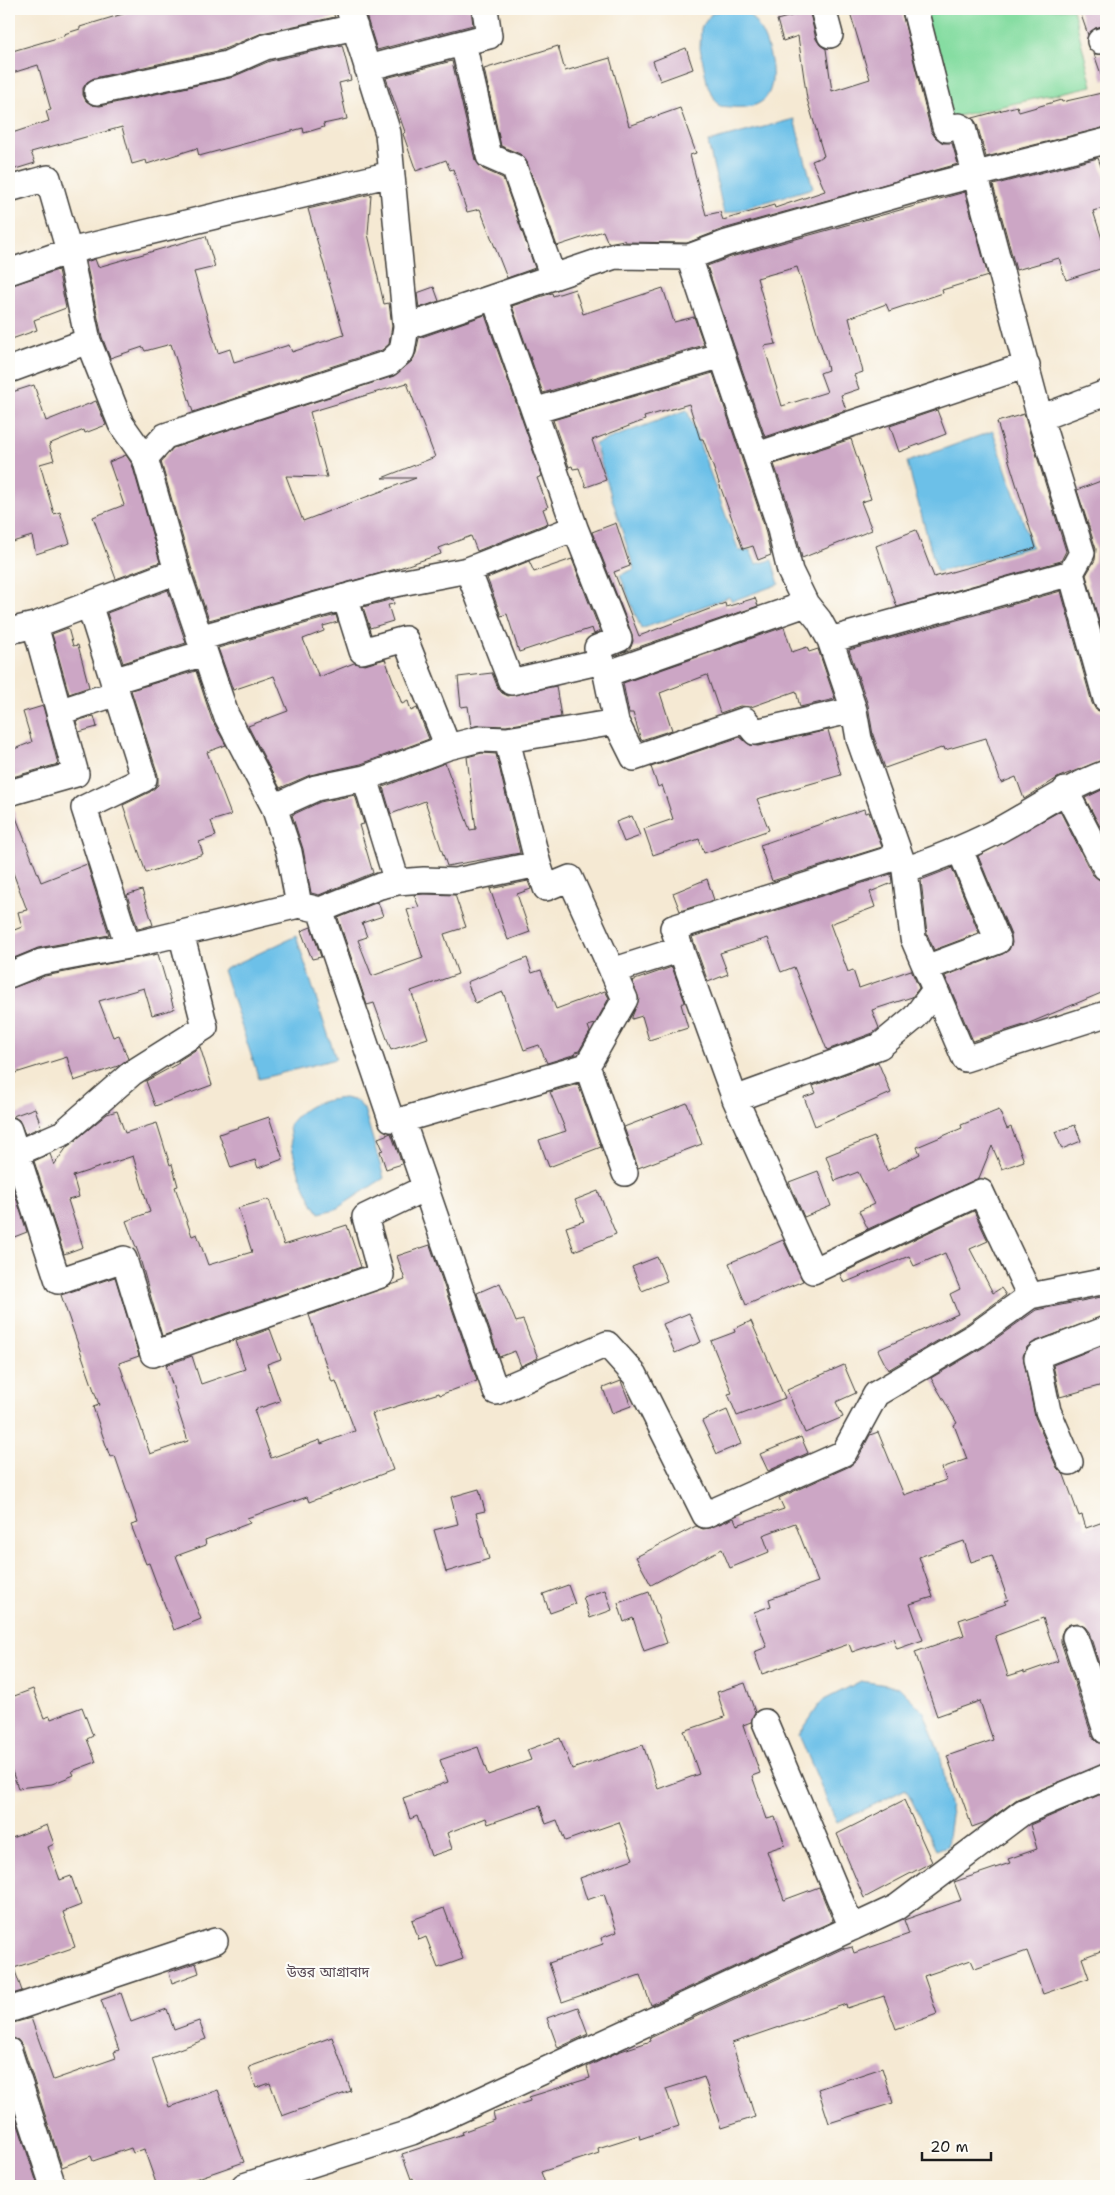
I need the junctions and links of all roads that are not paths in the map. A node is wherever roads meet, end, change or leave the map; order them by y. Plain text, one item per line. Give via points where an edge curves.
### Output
1 (485, 9) edge
2 (822, 9) edge
3 (914, 9) edge
4 (352, 18) edge
5 (830, 34) dead end
6 (462, 43) junction
7 (367, 68) junction
8 (97, 92) dead end
9 (1106, 141) edge
10 (391, 174) junction
11 (974, 175) junction
12 (9, 189) edge
13 (69, 251) junction
14 (689, 257) junction
15 (9, 272) edge
16 (553, 277) junction
17 (494, 297) junction
18 (406, 327) junction
19 (88, 342) junction
20 (722, 355) junction
21 (1027, 365) junction
22 (9, 370) edge
23 (1106, 393) edge
24 (534, 411) junction
25 (1040, 418) junction
26 (757, 454) junction
27 (145, 458) junction
28 (575, 528) junction
29 (468, 570) junction
30 (177, 571) junction
31 (1071, 573) junction
32 (346, 597) junction
33 (89, 604) junction
34 (806, 604) junction
35 (35, 625) junction
36 (9, 631) edge
37 (830, 640) junction
38 (202, 646) junction
39 (604, 667) junction
40 (115, 687) junction
41 (1106, 699) edge
42 (854, 710) junction
43 (59, 712) junction
44 (616, 722) junction
45 (507, 740) junction
46 (448, 747) junction
47 (1106, 773) edge
48 (365, 778) junction
49 (1065, 790) junction
50 (9, 793) edge
51 (274, 807) junction
52 (960, 850) junction
53 (902, 863) junction
54 (538, 864) junction
55 (1106, 868) edge
56 (397, 882) junction
57 (310, 908) junction
58 (181, 933) junction
59 (128, 946) junction
60 (681, 949) junction
61 (612, 971) junction
62 (9, 975) edge
63 (931, 979) junction
64 (1106, 1014) edge
65 (586, 1066) junction
66 (735, 1099) junction
67 (402, 1120) junction
68 (9, 1130) edge
69 (16, 1153) junction
70 (624, 1173) dead end
71 (425, 1188) junction
72 (1106, 1282) edge
73 (1030, 1296) junction
74 (1106, 1329) edge
75 (1070, 1462) dead end
76 (1075, 1636) dead end
77 (765, 1722) dead end
78 (1106, 1731) edge
79 (1106, 1777) edge
80 (852, 1928) junction
81 (215, 1941) dead end
82 (9, 2010) edge
83 (9, 2052) edge
84 (53, 2186) edge
85 (244, 2186) edge

1 - 6 street via 489,36
2 - 5 street
3 - 11 street via 945,127 962,126
4 - 7 street
4 - 8 street via 265,47 227,64
6 - 7 street
6 - 16 street via 489,156 514,167
7 - 10 street via 388,133
9 - 11 street
10 - 13 street
10 - 18 street
11 - 14 street via 727,243
11 - 21 street
12 - 13 street via 48,178
13 - 15 street
13 - 19 street
14 - 16 street via 615,256
14 - 20 street
16 - 17 street
17 - 18 street
17 - 24 street
18 - 27 street via 402,351 389,363 166,436
19 - 22 street
19 - 27 street via 122,424
20 - 24 street
20 - 26 street
21 - 25 street
21 - 26 street
23 - 25 street
24 - 28 street
25 - 31 street via 1082,553
26 - 34 street via 790,571
27 - 30 street
28 - 29 street
28 - 39 street via 619,639 597,648
29 - 32 street
29 - 39 street via 511,682
30 - 33 street
30 - 38 street
31 - 37 street
31 - 41 street
32 - 38 street
32 - 46 street via 362,651 406,639
33 - 35 street
33 - 40 street
34 - 37 street
34 - 39 street
35 - 36 street
35 - 43 street
37 - 42 street
38 - 40 street
38 - 51 street via 226,715
39 - 44 street
40 - 43 street
40 - 59 street via 144,779 84,808
42 - 44 street via 755,732 745,720 634,758
42 - 53 street via 859,739
43 - 50 street via 76,774
44 - 45 street
45 - 46 street via 480,739
45 - 54 street
46 - 48 street
47 - 49 street
48 - 51 street via 316,788
48 - 56 street
49 - 52 street via 1002,829
49 - 55 street
51 - 57 street
52 - 53 street
52 - 63 street via 998,941
53 - 60 street via 673,928
53 - 63 street via 913,938
54 - 56 street via 455,882
54 - 61 street via 546,888 570,878
56 - 57 street
57 - 58 street
57 - 67 street via 391,1119
58 - 59 street
58 - 69 street via 205,1027 132,1073 64,1133
59 - 62 street via 41,962
60 - 61 street
60 - 66 street
61 - 65 street via 625,999
63 - 64 street via 965,1059
63 - 66 street via 915,1017 880,1046
65 - 67 street
65 - 70 street
66 - 73 street via 813,1271 981,1192
67 - 71 street
68 - 69 street
69 - 71 street via 58,1281 124,1259 153,1354 381,1275 365,1217
71 - 73 street via 496,1392 607,1344 635,1375 705,1515 844,1453 876,1394 976,1335
72 - 73 street
74 - 75 street via 1037,1358 1048,1411
76 - 78 street
77 - 80 street
79 - 80 street via 1023,1812 897,1908
80 - 85 street via 412,2132
81 - 82 street
83 - 84 street

